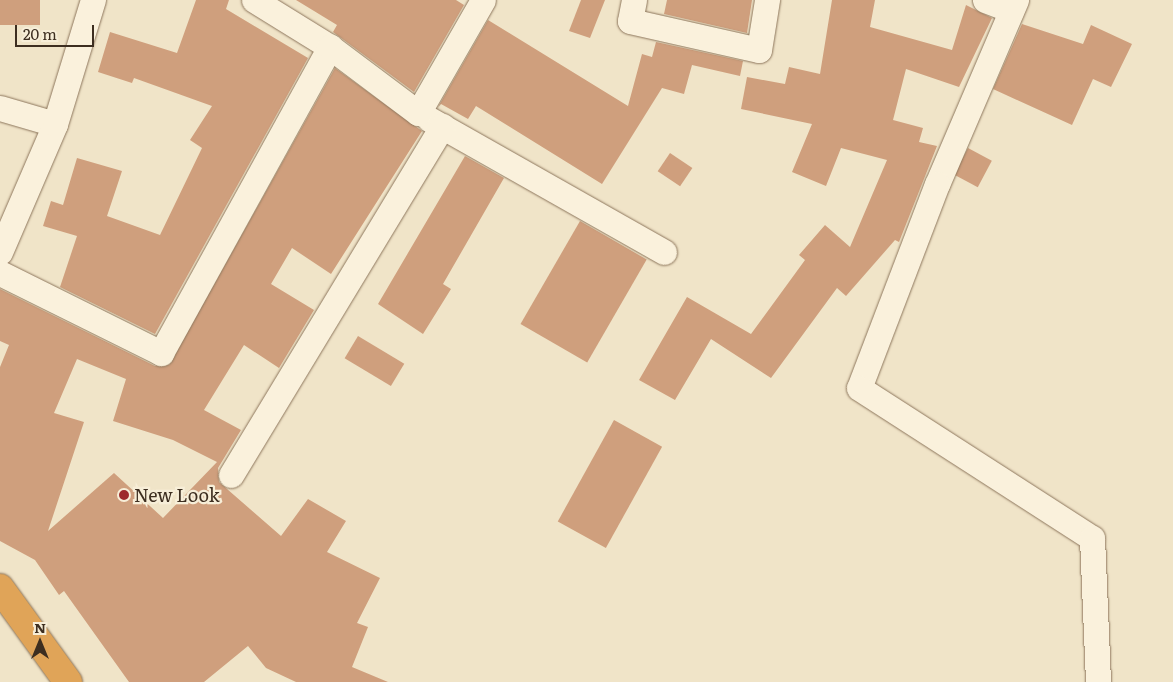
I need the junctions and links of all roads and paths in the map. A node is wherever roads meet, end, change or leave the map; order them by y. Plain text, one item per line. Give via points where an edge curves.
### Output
1 (93, 0) edge
2 (254, 0) edge
3 (483, 0) edge
4 (634, 0) edge
5 (767, 0) edge
6 (985, 0) edge
7 (1013, 5) edge
8 (330, 47) junction
9 (0, 108) edge
10 (418, 113) junction
11 (54, 124) junction
12 (442, 126) junction
13 (0, 252) edge
14 (664, 252) dead end
15 (0, 274) edge
16 (231, 475) dead end
17 (0, 588) edge
18 (68, 682) edge
19 (1098, 682) edge

1 - 11 street
2 - 8 street
3 - 10 street
4 - 5 street via 630,21 759,50
6 - 7 street
7 - 19 street via 937,184 859,388 1092,538
8 - 10 street
8 - 15 street via 161,353
9 - 11 street
10 - 12 street
11 - 13 street
12 - 14 street
12 - 16 street
17 - 18 highway

